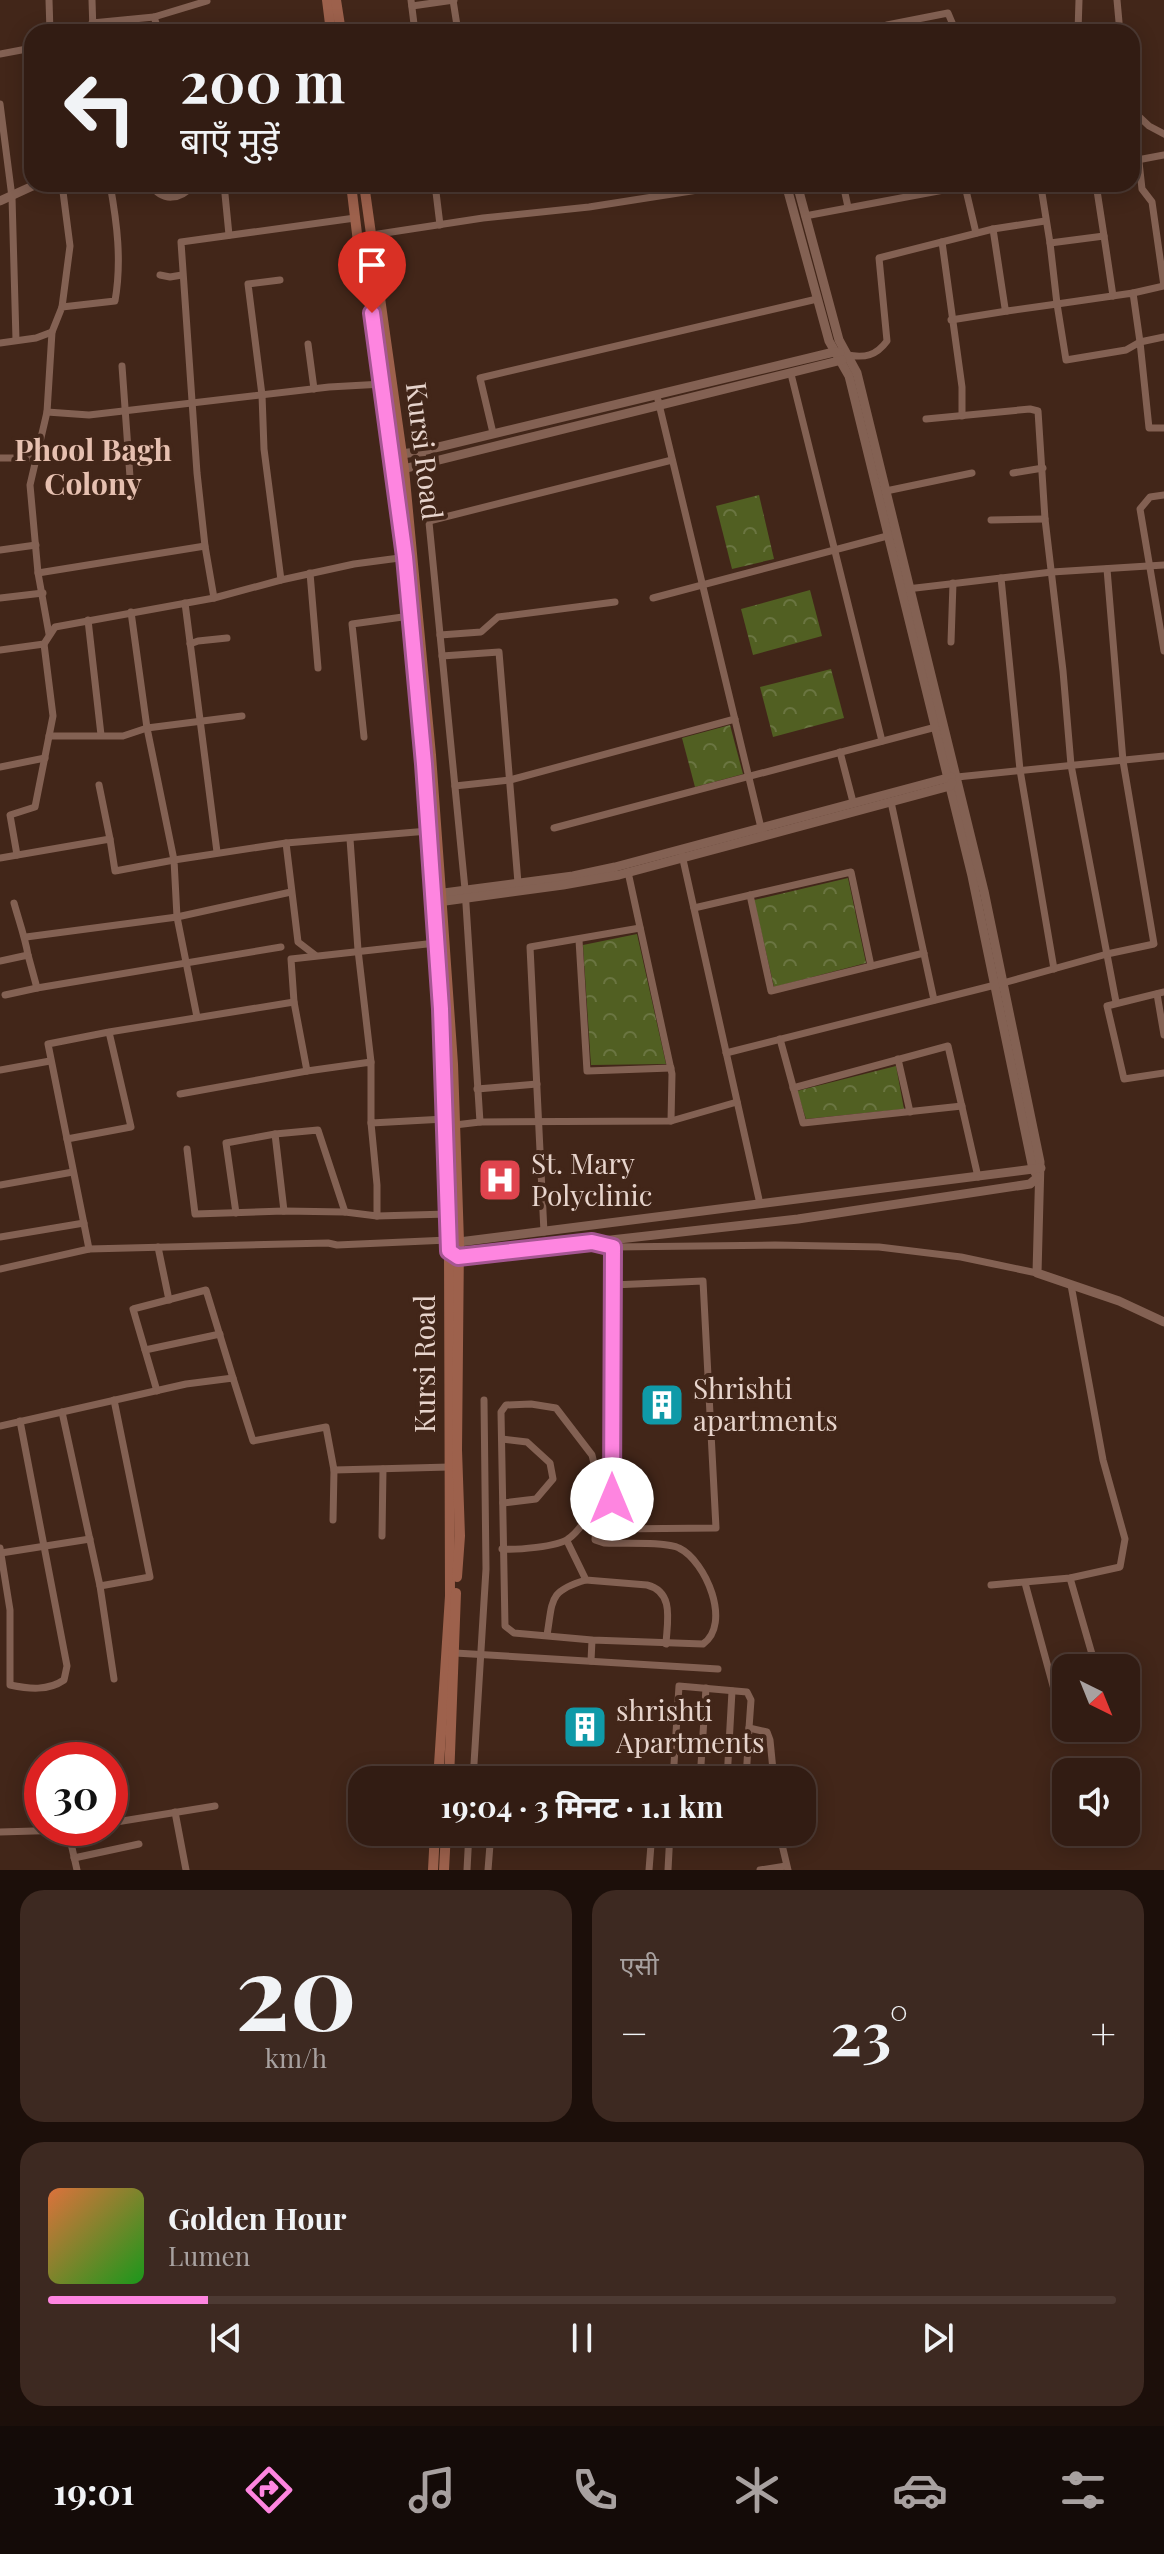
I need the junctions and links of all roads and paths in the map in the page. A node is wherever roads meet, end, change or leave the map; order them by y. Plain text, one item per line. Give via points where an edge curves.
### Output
1 (49, 0) edge
2 (92, 0) edge
3 (327, 0) edge
4 (336, 0) edge
5 (454, 0) edge
6 (1079, 0) edge
7 (1117, 0) edge
8 (207, 1) edge
9 (411, 3) edge
10 (154, 17) junction
11 (1119, 22) dead end
12 (50, 24) edge
13 (93, 24) edge
14 (115, 24) edge
15 (156, 24) edge
16 (329, 24) edge
17 (340, 24) edge
18 (414, 24) edge
19 (457, 24) edge
20 (892, 24) edge
21 (953, 24) edge
22 (1078, 24) edge
23 (24, 50) edge
24 (0, 54) edge
25 (0, 104) edge
26 (1140, 118) edge
27 (1164, 134) edge
28 (1164, 155) edge
29 (1140, 161) edge
30 (1140, 180) edge
31 (24, 191) edge
32 (63, 192) edge
33 (111, 192) edge
34 (157, 192) edge
35 (184, 192) edge
36 (225, 192) edge
37 (352, 192) edge
38 (365, 192) edge
39 (436, 192) edge
40 (685, 192) edge
41 (788, 192) edge
42 (799, 192) edge
43 (845, 192) edge
44 (928, 192) edge
45 (967, 192) edge
46 (1042, 192) edge
47 (1097, 192) edge
48 (12, 197) junction
49 (0, 201) edge
50 (848, 207) junction
51 (805, 216) junction
52 (355, 218) junction
53 (1045, 221) junction
54 (440, 225) junction
55 (993, 229) junction
56 (976, 233) junction
57 (229, 235) junction
58 (372, 235) junction
59 (1104, 236) junction
60 (942, 242) junction
61 (1050, 243) junction
62 (160, 275) dead end
63 (182, 275) junction
64 (280, 280) dead end
65 (1133, 293) junction
66 (1113, 296) junction
67 (817, 299) junction
68 (1057, 304) junction
69 (62, 307) junction
70 (1007, 311) junction
71 (951, 320) junction
72 (52, 332) junction
73 (1164, 337) edge
74 (16, 340) junction
75 (1140, 342) junction
76 (0, 343) edge
77 (308, 344) dead end
78 (834, 352) junction
79 (844, 358) junction
80 (122, 366) dead end
81 (791, 374) junction
82 (387, 384) junction
83 (314, 389) junction
84 (656, 394) junction
85 (262, 395) junction
86 (194, 403) junction
87 (659, 406) junction
88 (127, 411) junction
89 (47, 412) junction
90 (962, 416) junction
91 (926, 419) dead end
92 (1164, 428) edge
93 (493, 433) junction
94 (422, 451) junction
95 (397, 455) junction
96 (0, 457) edge
97 (38, 458) junction
98 (672, 460) junction
99 (423, 464) junction
100 (1043, 468) junction
101 (398, 470) junction
102 (972, 473) dead end
103 (1013, 473) dead end
104 (131, 491) dead end
105 (886, 491) junction
106 (1164, 495) edge
107 (1045, 519) junction
108 (991, 520) dead end
109 (429, 521) junction
110 (893, 534) junction
111 (36, 545) junction
112 (205, 546) junction
113 (834, 549) junction
114 (0, 550) edge
115 (409, 556) junction
116 (1164, 565) edge
117 (1152, 566) junction
118 (1107, 569) junction
119 (1052, 572) junction
120 (38, 573) junction
121 (310, 573) junction
122 (1001, 578) junction
123 (281, 580) junction
124 (953, 583) junction
125 (702, 585) junction
126 (906, 589) junction
127 (43, 593) junction
128 (0, 598) edge
129 (214, 598) junction
130 (653, 598) dead end
131 (615, 602) dead end
132 (185, 603) junction
133 (131, 612) junction
134 (410, 616) junction
135 (88, 620) junction
136 (49, 634) junction
137 (440, 635) junction
138 (227, 638) dead end
139 (951, 642) dead end
140 (44, 644) junction
141 (190, 644) junction
142 (0, 650) edge
143 (1164, 651) edge
144 (442, 656) junction
145 (318, 668) dead end
146 (242, 716) dead end
147 (735, 719) junction
148 (200, 723) junction
149 (936, 727) junction
150 (147, 728) junction
151 (101, 735) junction
152 (49, 736) junction
153 (364, 737) dead end
154 (882, 741) junction
155 (840, 752) junction
156 (1164, 756) edge
157 (45, 758) junction
158 (1123, 761) junction
159 (1071, 765) junction
160 (0, 767) edge
161 (1020, 770) junction
162 (749, 777) junction
163 (510, 780) junction
164 (951, 780) junction
165 (99, 785) dead end
166 (455, 786) junction
167 (853, 802) junction
168 (891, 802) junction
169 (554, 828) dead end
170 (428, 831) junction
171 (762, 832) junction
172 (110, 839) junction
173 (350, 839) junction
174 (286, 843) junction
175 (217, 852) junction
176 (682, 853) junction
177 (17, 855) junction
178 (0, 858) edge
179 (174, 860) junction
180 (628, 872) junction
181 (518, 883) junction
182 (291, 892) junction
183 (465, 893) junction
184 (750, 895) junction
185 (437, 898) junction
186 (14, 903) dead end
187 (694, 908) junction
188 (177, 917) junction
189 (640, 928) junction
190 (26, 937) junction
191 (579, 940) junction
192 (1164, 941) edge
193 (436, 943) junction
194 (1154, 944) junction
195 (281, 947) dead end
196 (358, 950) junction
197 (924, 953) junction
198 (1107, 954) junction
199 (28, 955) junction
200 (315, 955) junction
201 (0, 961) edge
202 (186, 961) junction
203 (871, 966) junction
204 (1054, 969) junction
205 (999, 984) junction
206 (37, 988) junction
207 (1160, 993) edge
208 (5, 995) dead end
209 (934, 1000) junction
210 (294, 1002) junction
211 (1116, 1002) junction
212 (197, 1017) junction
213 (109, 1032) junction
214 (1164, 1035) edge
215 (780, 1039) junction
216 (726, 1053) junction
217 (898, 1059) junction
218 (50, 1061) junction
219 (371, 1062) junction
220 (671, 1068) junction
221 (0, 1070) edge
222 (307, 1071) junction
223 (1164, 1073) edge
224 (537, 1084) junction
225 (793, 1088) junction
226 (477, 1089) junction
227 (180, 1094) dead end
228 (737, 1102) junction
229 (962, 1106) junction
230 (910, 1112) junction
231 (671, 1121) junction
232 (450, 1122) junction
233 (480, 1122) junction
234 (539, 1122) junction
235 (371, 1123) junction
236 (275, 1134) junction
237 (67, 1139) junction
238 (187, 1149) dead end
239 (1037, 1171) junction
240 (73, 1172) junction
241 (978, 1177) junction
242 (0, 1185) edge
243 (760, 1204) junction
244 (284, 1211) junction
245 (345, 1212) junction
246 (236, 1213) junction
247 (448, 1214) junction
248 (377, 1216) junction
249 (84, 1223) junction
250 (544, 1232) junction
251 (0, 1237) edge
252 (592, 1242) junction
253 (158, 1247) junction
254 (454, 1247) junction
255 (613, 1247) junction
256 (89, 1249) junction
257 (0, 1269) edge
258 (1037, 1273) junction
259 (613, 1285) junction
260 (1071, 1285) junction
261 (169, 1300) junction
262 (1164, 1322) edge
263 (220, 1334) junction
264 (145, 1350) junction
265 (233, 1378) junction
266 (157, 1391) junction
267 (114, 1400) junction
268 (484, 1400) dead end
269 (62, 1412) junction
270 (20, 1421) junction
271 (0, 1426) edge
272 (502, 1439) junction
273 (383, 1469) junction
274 (334, 1470) junction
275 (452, 1474) junction
276 (503, 1479) junction
277 (485, 1480) junction
278 (599, 1499) junction
279 (503, 1503) junction
280 (333, 1520) dead end
281 (382, 1536) dead end
282 (90, 1539) junction
283 (567, 1541) junction
284 (44, 1547) junction
285 (502, 1549) junction
286 (1, 1551) edge
287 (1070, 1578) junction
288 (586, 1580) junction
289 (1025, 1583) junction
290 (991, 1585) dead end
291 (100, 1586) junction
292 (547, 1635) junction
293 (592, 1640) junction
294 (666, 1644) junction
295 (455, 1653) junction
296 (481, 1654) junction
297 (1092, 1654) edge
298 (591, 1661) junction
299 (718, 1669) dead end
300 (114, 1679) dead end
301 (1052, 1682) edge
302 (706, 1688) junction
303 (732, 1691) junction
304 (749, 1728) junction
305 (439, 1766) edge
306 (450, 1766) edge
307 (474, 1766) edge
308 (674, 1766) edge
309 (701, 1766) edge
310 (728, 1766) edge
311 (747, 1766) edge
312 (773, 1766) edge
313 (215, 1806) dead end
314 (175, 1812) junction
315 (128, 1820) edge
316 (24, 1831) edge
317 (0, 1832) edge
318 (139, 1844) dead end
319 (71, 1846) edge
320 (434, 1846) edge
321 (445, 1846) edge
322 (468, 1846) edge
323 (490, 1846) edge
324 (651, 1846) edge
325 (669, 1846) edge
326 (782, 1846) edge
327 (74, 1858) junction
328 (787, 1868) edge
329 (77, 1870) edge
330 (186, 1870) edge
331 (433, 1870) edge
332 (444, 1870) edge
333 (467, 1870) edge
334 (488, 1870) edge
335 (649, 1870) edge
336 (668, 1870) edge
337 (760, 1870) edge

1 - 12 street
2 - 13 street
3 - 16 main road
4 - 17 main road
5 - 9 street
5 - 19 street
6 - 22 street
7 - 11 street
8 - 10 street
9 - 18 street
10 - 14 street
10 - 15 street
20 - 21 street via 948,13
23 - 24 street
25 - 48 street
26 - 27 street
28 - 29 street
30 - 65 street via 1152,202 1164,286
31 - 48 street
32 - 69 street via 70,246
33 - 69 street via 119,276 115,301
34 - 35 street via 169,198
36 - 57 street
37 - 52 main road, Kursi Road
38 - 58 main road, Kursi Road
39 - 54 street
40 - 54 street
41 - 67 street
42 - 51 street
43 - 50 street
44 - 50 street
45 - 56 street
46 - 53 street
47 - 59 street
48 - 49 street
48 - 74 street
50 - 51 street
51 - 79 street
52 - 57 street
52 - 82 main road, Kursi Road
53 - 55 street
53 - 61 street
54 - 58 street
55 - 56 street
55 - 70 street
56 - 60 street
57 - 63 street via 181,242
58 - 82 main road, Kursi Road
59 - 61 street
59 - 66 street
60 - 71 street
60 - 79 street via 879,258 887,341 875,353
61 - 68 street
62 - 63 street
63 - 86 street
64 - 85 street via 248,284
65 - 66 street
65 - 75 street
66 - 68 street
67 - 78 street
67 - 93 street via 480,378
68 - 70 street
68 - 75 street via 1066,360 1126,350
69 - 72 street
70 - 71 street
71 - 90 street
72 - 74 street
72 - 89 street
73 - 75 street
74 - 76 street
75 - 92 street via 1149,428
77 - 83 street
78 - 79 street
78 - 84 street
79 - 81 street
79 - 105 street via 857,373
79 - 110 street
80 - 88 street
81 - 87 street
81 - 113 street
82 - 83 street
82 - 95 main road, Kursi Road
83 - 85 street
84 - 87 street
84 - 93 street
85 - 86 street
85 - 123 street
86 - 88 street
86 - 112 street
87 - 98 street
87 - 99 street
88 - 89 street
88 - 104 street
89 - 97 street
90 - 91 street
90 - 100 street via 1038,411
93 - 94 street
94 - 95 street
94 - 99 street
95 - 101 main road, Kursi Road
96 - 97 street
97 - 111 street via 30,485
98 - 109 street
98 - 125 street
99 - 101 street
99 - 109 street
100 - 103 street
100 - 107 street
101 - 115 main road, Kursi Road
102 - 105 street
105 - 110 street
106 - 117 street via 1150,497 1140,509
107 - 108 street
107 - 119 street
109 - 137 street
110 - 113 street
110 - 126 street
111 - 114 street
111 - 120 street
112 - 120 street
112 - 129 street
113 - 125 street
113 - 154 street
115 - 121 street
115 - 134 main road, Kursi Road
115 - 185 main road, Kursi Road
116 - 117 street
117 - 118 street
117 - 143 street
118 - 119 street
118 - 158 street
119 - 122 street
119 - 159 street
120 - 127 street
121 - 123 street
121 - 145 street
122 - 124 street
122 - 161 street
123 - 129 street
124 - 126 street
124 - 139 street
125 - 130 street
125 - 147 street
126 - 149 street
126 - 164 street
127 - 128 street
127 - 136 street
129 - 132 street
131 - 137 street via 498,617 481,632
132 - 133 street
132 - 141 street
133 - 135 street
133 - 150 street
134 - 153 street via 352,624
134 - 170 main road, Kursi Road
135 - 136 street via 55,627
135 - 151 street
136 - 140 street
137 - 144 street
138 - 141 street
140 - 142 street
140 - 152 street via 53,716
141 - 148 street
144 - 163 street via 499,652
144 - 166 street
146 - 148 street
147 - 162 street
147 - 163 street
148 - 150 street
148 - 175 street
149 - 154 street
149 - 164 street
150 - 151 street via 123,736
150 - 179 street
151 - 152 street
152 - 157 street
154 - 155 street
155 - 162 street
155 - 167 street
156 - 158 street
157 - 160 street
157 - 177 street via 35,807 10,815
158 - 159 street
158 - 194 street
159 - 161 street
159 - 198 street
161 - 164 street
161 - 204 street
162 - 169 street
162 - 171 street
163 - 166 street
163 - 181 street
164 - 167 street
164 - 168 street
164 - 205 street via 984,891
165 - 172 street
166 - 183 street
167 - 171 street
168 - 171 street
168 - 197 street
170 - 173 street
170 - 185 main road, Kursi Road
171 - 176 street
172 - 177 street
172 - 179 street via 115,871
173 - 174 street
173 - 196 street
174 - 175 street
174 - 182 street
175 - 179 street
176 - 180 street
176 - 181 street
176 - 187 street
177 - 178 street
179 - 188 street
180 - 183 street via 563,885
180 - 189 street
181 - 183 street
182 - 188 street
182 - 200 street via 298,942
183 - 185 street
183 - 226 street
184 - 187 street
184 - 203 street via 851,872
184 - 203 street via 771,991
185 - 193 main road, Kursi Road
185 - 232 main road, Kursi Road
186 - 190 street
187 - 216 street
188 - 190 street
188 - 202 street
189 - 191 street
189 - 220 street
190 - 199 street
191 - 220 street via 587,1071
191 - 224 street via 530,947
192 - 194 street
193 - 196 street
193 - 232 main road, Kursi Road
194 - 198 street
195 - 202 street
196 - 200 street
196 - 219 street
197 - 203 street
197 - 209 street
198 - 204 street
198 - 211 street
199 - 201 street
199 - 206 street
200 - 210 street via 291,959
202 - 206 street
202 - 212 street
204 - 205 street
205 - 209 street
205 - 239 street
206 - 208 street
207 - 211 street
207 - 214 street
209 - 215 street
210 - 212 street
210 - 222 street
211 - 223 street via 1107,1006 1124,1079
212 - 213 street
213 - 218 street via 48,1044
213 - 237 street via 131,1127
215 - 216 street
215 - 225 street
216 - 228 street
217 - 225 street
217 - 229 street via 948,1046
217 - 230 street
218 - 221 street
218 - 237 street
219 - 222 street
219 - 235 street
220 - 231 street
222 - 227 street
224 - 226 street
224 - 234 street
225 - 230 street via 803,1123
226 - 233 street
228 - 231 street
228 - 243 street
229 - 230 street
229 - 241 street
231 - 234 street
232 - 233 street
232 - 235 street
232 - 247 main road, Kursi Road
232 - 254 main road, Kursi Road
233 - 234 street
234 - 250 street
235 - 248 street
236 - 244 street
236 - 245 street via 318,1130
236 - 246 street via 226,1143
237 - 240 street
238 - 246 street via 195,1214
239 - 241 street
239 - 252 street via 1030,1184
239 - 258 street
240 - 242 street
240 - 249 street
241 - 243 street
243 - 250 street
244 - 245 street
244 - 246 street
245 - 248 street
247 - 248 street
247 - 254 main road, Kursi Road
249 - 251 street
249 - 256 street
250 - 254 street
252 - 254 street
252 - 255 street
253 - 254 street
253 - 256 street
253 - 261 street
254 - 275 main road, Kursi Road
255 - 258 street via 879,1247
255 - 259 street
256 - 257 street
258 - 260 street
259 - 259 street via 612,1529 716,1528 703,1281
260 - 262 street
260 - 287 street via 1103,1460 1125,1539 1120,1567
261 - 263 street via 206,1290
261 - 264 street via 133,1309
263 - 264 street
263 - 265 street
264 - 266 street
265 - 266 street
265 - 274 street via 253,1441 326,1427
266 - 267 street
267 - 269 street
267 - 291 street via 150,1577
268 - 277 street
269 - 270 street
269 - 282 street
270 - 271 street
270 - 284 street
272 - 276 street
272 - 278 street via 501,1412 506,1405 556,1408 592,1455
272 - 279 street via 527,1442 550,1463 553,1479 536,1499
273 - 274 street
273 - 275 street
273 - 281 street
274 - 280 street
275 - 295 main road, Kursi Road via 460,1536
275 - 305 main road, Kursi Road
276 - 277 street
276 - 279 street
277 - 296 street
278 - 283 street
278 - 294 street via 595,1540 677,1546 702,1571 715,1609 713,1636 703,1644
279 - 285 street
282 - 284 street
282 - 291 street
283 - 285 street
283 - 288 street
284 - 286 street
284 - 286 street via 67,1666 64,1680 56,1685 30,1689 10,1685 10,1610
285 - 292 street via 505,1626 514,1633
287 - 289 street
287 - 297 street
288 - 292 street via 564,1586 557,1594
288 - 294 street via 656,1587 668,1605
289 - 290 street
289 - 301 street
291 - 300 street
292 - 293 street
293 - 294 street
293 - 298 street
295 - 296 street
295 - 306 main road, Kursi Road
296 - 298 street
296 - 307 street
298 - 299 street
302 - 303 street
302 - 308 street via 679,1686
302 - 309 street
303 - 304 street via 747,1692 751,1700
303 - 310 street
304 - 311 street
304 - 312 street via 767,1732
313 - 314 street
314 - 315 street
314 - 330 street
316 - 317 street
318 - 327 street
319 - 327 street
320 - 331 main road
321 - 332 main road
322 - 333 street
323 - 334 street
324 - 335 street
325 - 336 street
326 - 328 street
327 - 329 street
328 - 337 street

